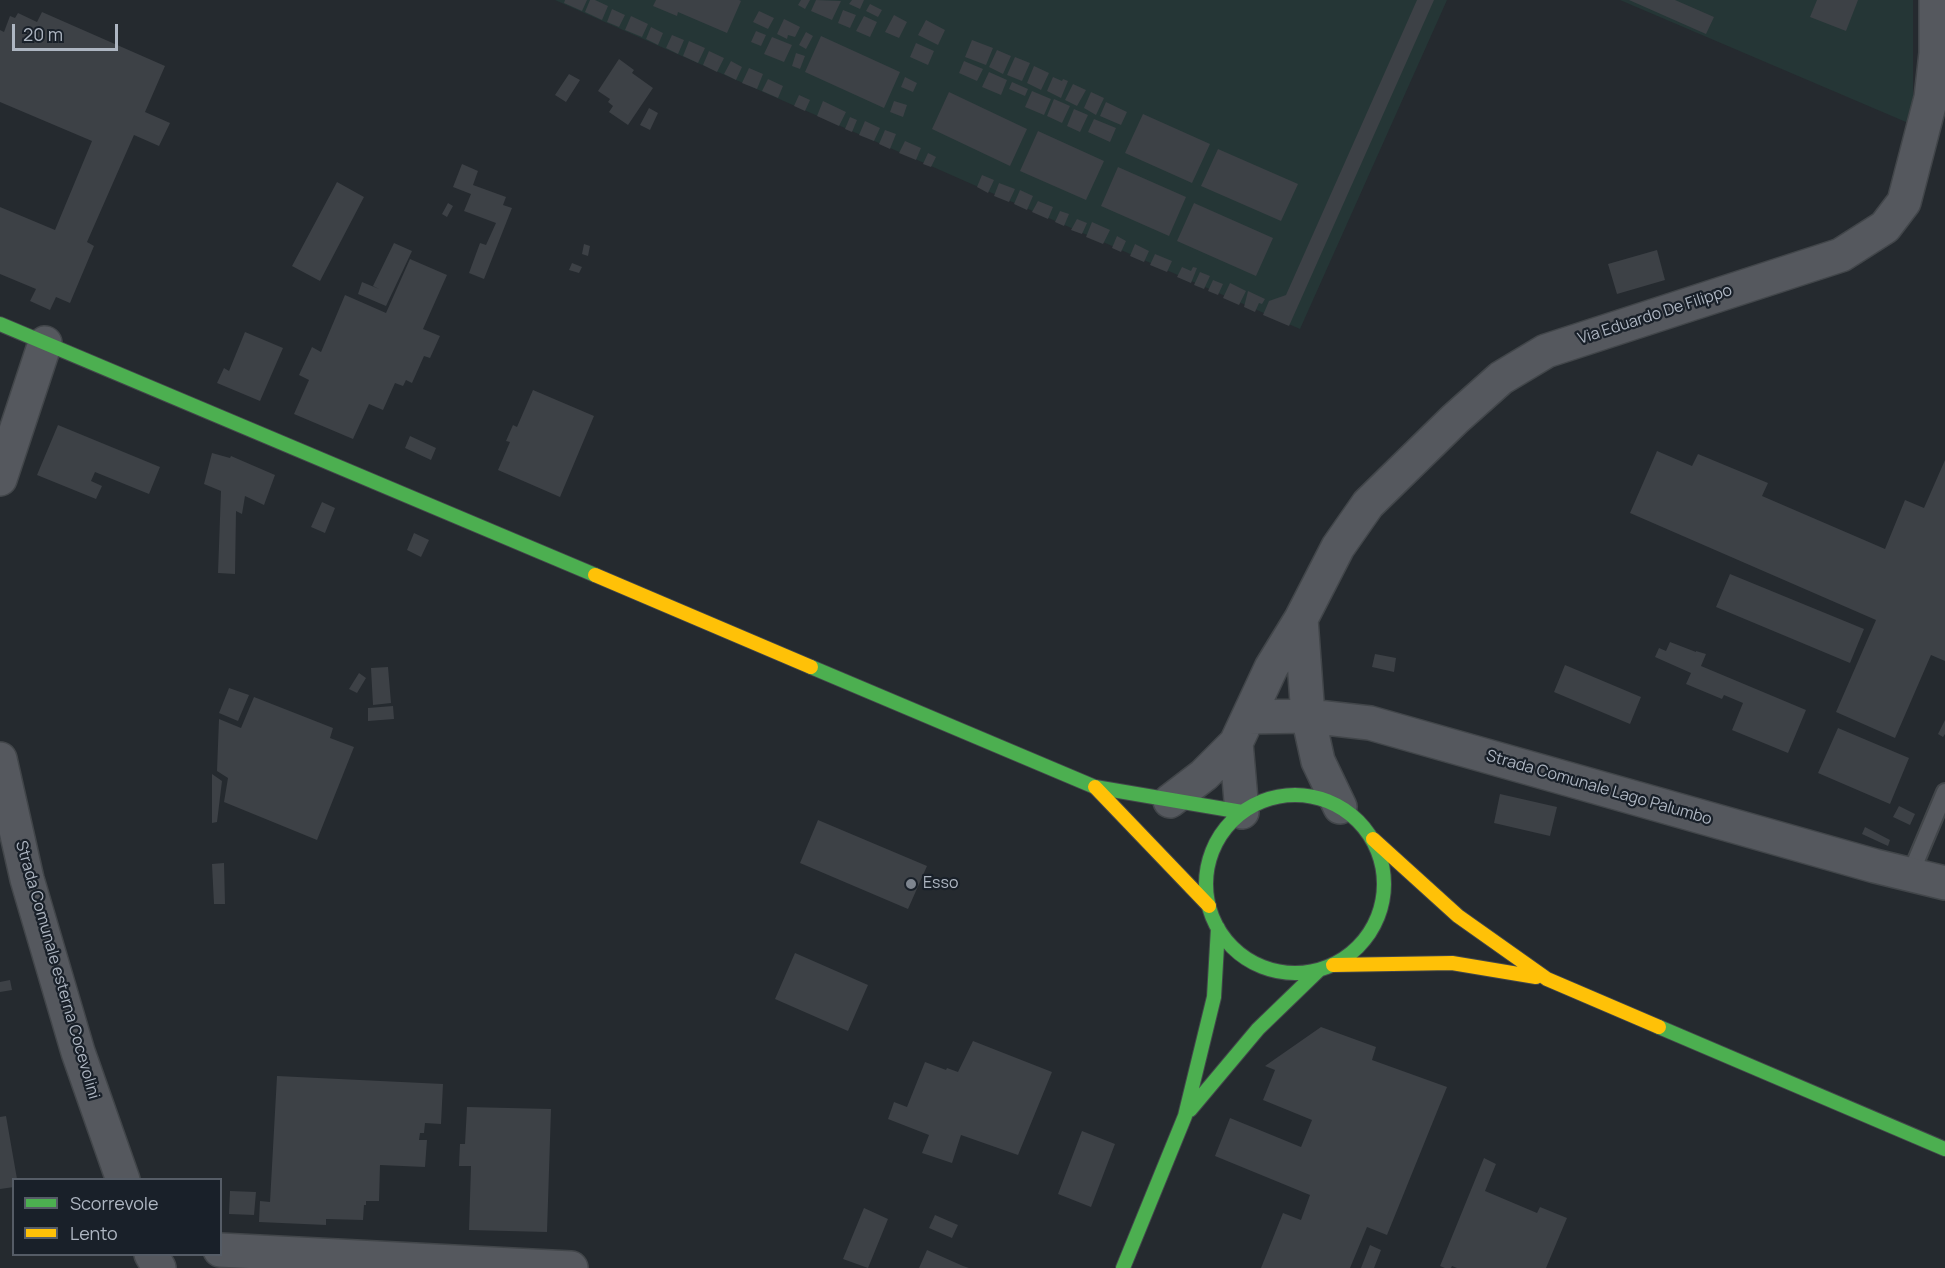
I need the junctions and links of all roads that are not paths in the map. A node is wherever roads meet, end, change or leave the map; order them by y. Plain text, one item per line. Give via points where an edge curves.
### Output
1 (1936, 0) edge
2 (0, 324) edge
3 (45, 343) junction
4 (0, 479) edge
5 (1301, 619) junction
6 (1308, 716) junction
7 (1242, 730) junction
8 (0, 759) edge
9 (1095, 787) junction
10 (1945, 792) edge
11 (1170, 801) junction
12 (1340, 807) junction
13 (1242, 812) junction
14 (9, 837) edge
15 (1373, 839) junction
16 (1910, 875) junction
17 (1945, 883) edge
18 (1209, 906) junction
19 (1218, 928) junction
20 (1333, 964) junction
21 (1319, 970) junction
22 (1547, 979) junction
23 (1185, 1116) junction
24 (1945, 1149) edge
25 (123, 1178) edge
26 (222, 1250) edge
27 (571, 1268) edge
28 (1123, 1268) edge

1 - 5 street, Via Eduardo De Filippo via 1931,98 1904,202 1885,227 1841,255 1546,351 1501,378 1368,504 1338,547
2 - 3 main road
3 - 4 street
3 - 9 main road
5 - 6 street
5 - 7 street, Via Eduardo De Filippo via 1271,668
6 - 7 street, Strada Comunale Lago Palumbo
6 - 12 street via 1318,761
6 - 16 street, Strada Comunale Lago Palumbo via 1370,723
7 - 11 street via 1204,775
7 - 13 street
8 - 14 street, Strada Comunale esterna Cocevolini
9 - 11 main road
9 - 18 main road
10 - 16 lane
11 - 13 main road
12 - 13 main road via 1318,798 1295,795 1272,798
12 - 15 main road via 1359,821
13 - 18 main road via 1218,839 1209,860
14 - 25 street, Strada Comunale esterna Cocevolini via 27,879 78,1052
15 - 20 main road via 1382,861 1382,906 1373,928 1359,946
15 - 22 main road via 1458,916
16 - 17 street, Strada Comunale Lago Palumbo
18 - 19 main road
19 - 21 main road via 1232,947 1272,970
19 - 23 main road via 1214,997
20 - 21 main road
20 - 22 main road via 1452,963
21 - 23 main road via 1258,1029
22 - 24 main road
23 - 28 main road
26 - 27 street

